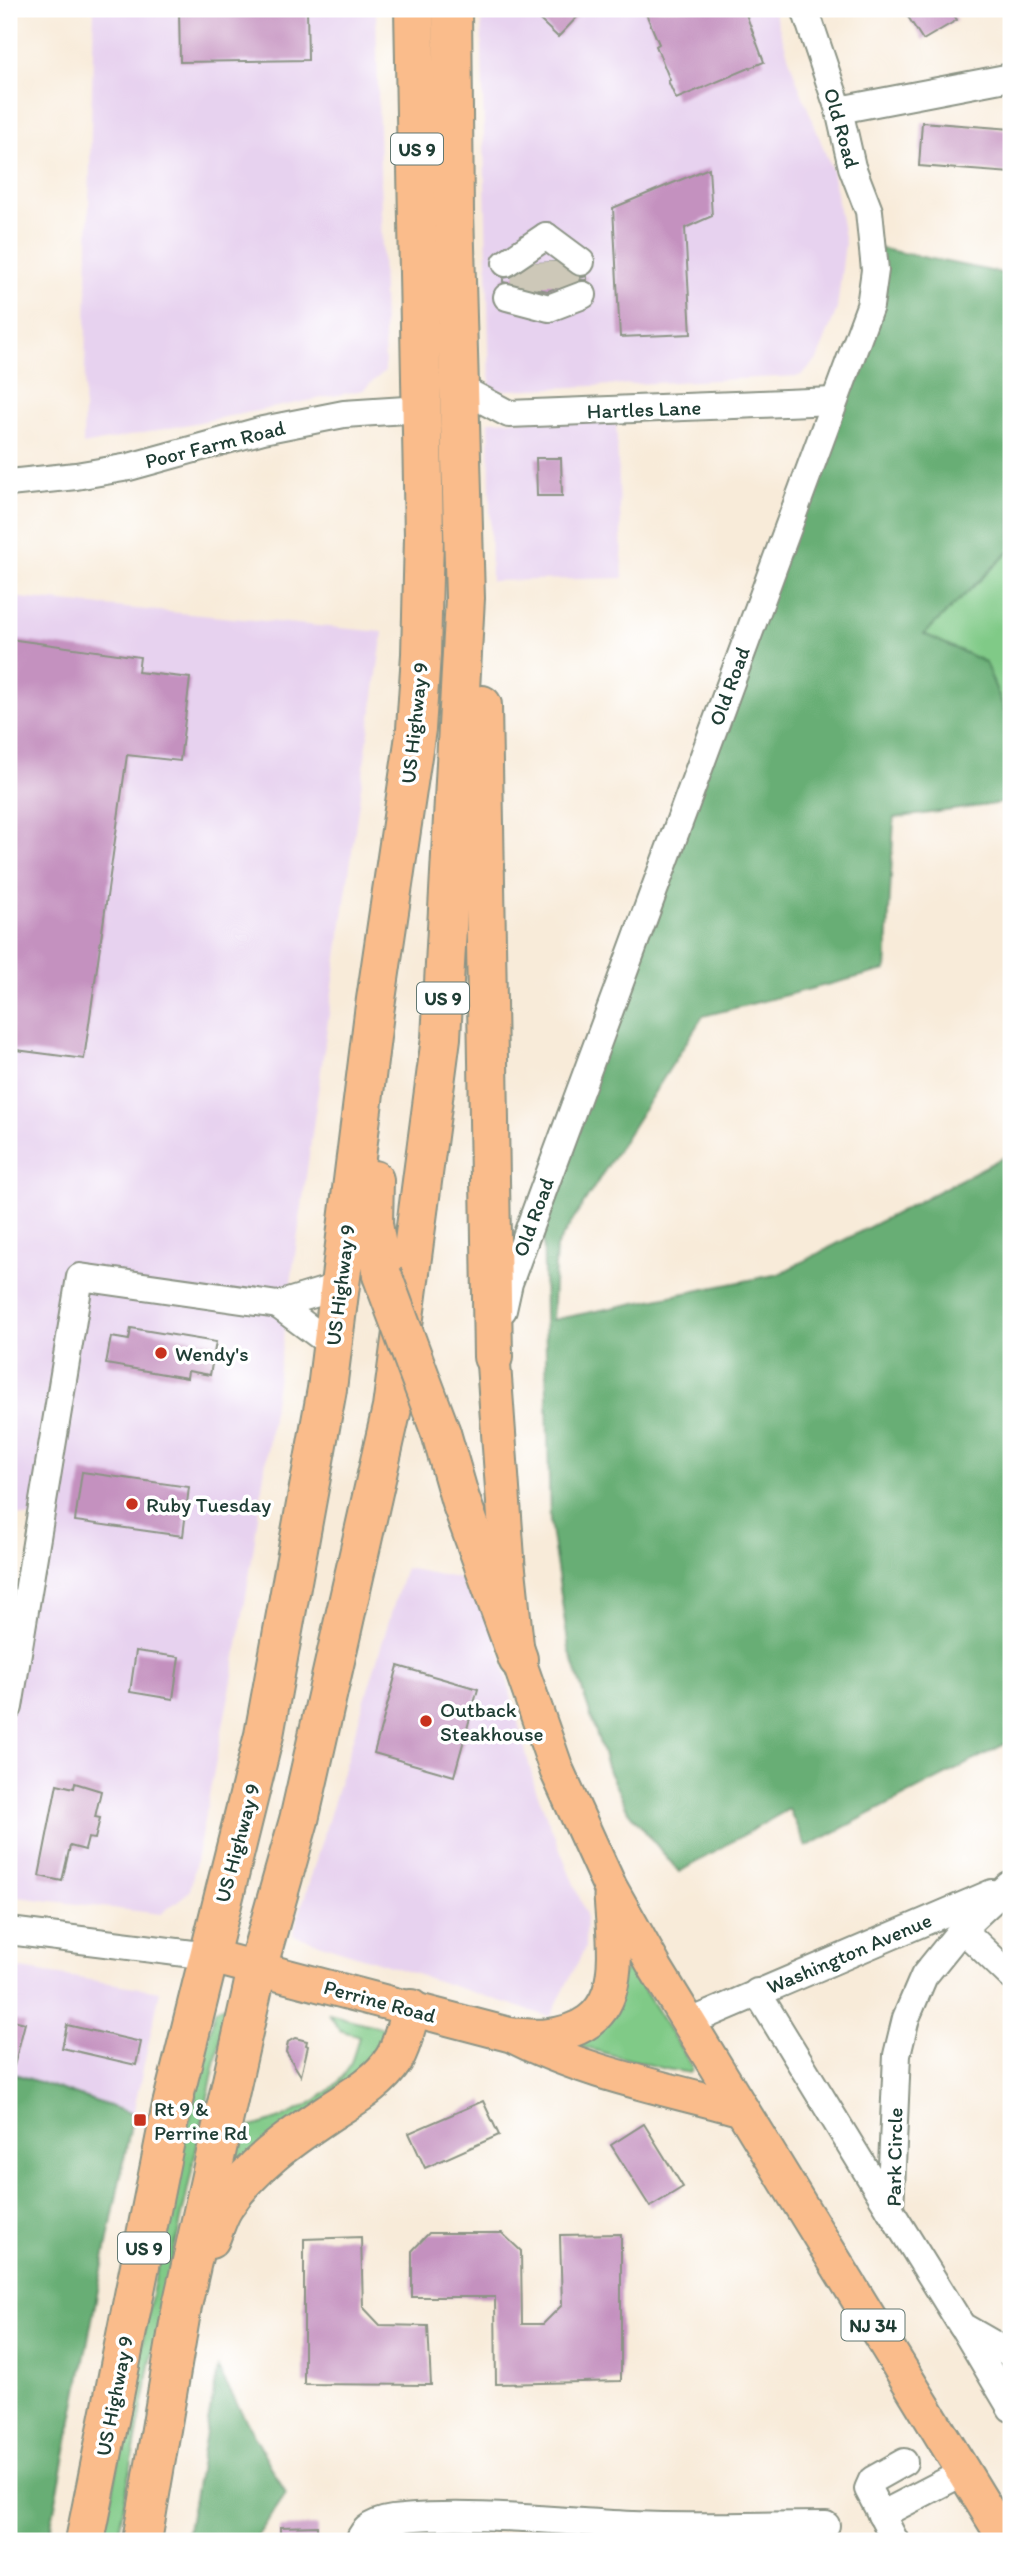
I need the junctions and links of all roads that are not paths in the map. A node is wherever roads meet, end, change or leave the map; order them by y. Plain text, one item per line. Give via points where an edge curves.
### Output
1 (414, 9) edge
2 (452, 9) edge
3 (805, 9) edge
4 (1011, 77) edge
5 (839, 110) junction
6 (546, 236) joint
7 (460, 388) junction
8 (834, 401) junction
9 (421, 409) junction
10 (9, 483) edge
11 (465, 598) junction
12 (374, 1013) junction
13 (340, 1286) junction
14 (278, 1305) junction
15 (332, 1345) junction
16 (493, 1357) junction
17 (518, 1659) junction
18 (9, 1707) edge
19 (1010, 1885) edge
20 (610, 1887) junction
21 (962, 1929) junction
22 (9, 1931) edge
23 (209, 1956) junction
24 (257, 1969) junction
25 (1011, 1976) edge
26 (757, 1992) junction
27 (411, 2009) junction
28 (688, 2022) junction
29 (510, 2035) junction
30 (741, 2109) junction
31 (890, 2210) junction
32 (182, 2306) junction
33 (962, 2326) junction
34 (1011, 2354) edge
35 (1011, 2408) edge
36 (904, 2462) dead end
37 (964, 2472) junction
38 (881, 2515) junction
39 (826, 2525) dead end
40 (637, 2533) edge
41 (1007, 2538) edge
42 (85, 2541) edge
43 (142, 2541) edge
44 (359, 2541) edge
45 (895, 2541) edge

1 - 9 highway, US Highway 9 / US 9
2 - 7 highway, US Highway 9 / US 9
3 - 5 street, Old Road
4 - 5 street
5 - 8 street, Old Road via 852,167 869,211 875,270 870,306
6 - 6 street via 545,262
7 - 8 street, Hartles Lane via 509,414
7 - 11 highway, US Highway 9 / US 9
8 - 16 street, Old Road via 509,1283
9 - 10 street, Poor Farm Road via 344,414 263,430 130,467
9 - 12 highway, US Highway 9 / US 9 via 424,537 416,729
11 - 16 highway via 482,706
11 - 24 highway, US Highway 9 / US 9 via 441,1038 392,1408 299,1820
12 - 13 highway, US Highway 9 / US 9
12 - 17 highway, bridge via 373,1224 382,1275
13 - 14 street
13 - 15 highway, US Highway 9 / US 9
14 - 15 street
14 - 18 street via 80,1277
15 - 23 highway, US Highway 9 / US 9 via 264,1735
16 - 17 main road
17 - 20 main road, NJ 34 via 557,1771
19 - 21 street, Park Circle
19 - 26 street, Washington Avenue
20 - 28 main road, NJ 34
20 - 29 main road via 614,1975 596,2017 577,2028 546,2036
21 - 25 street
21 - 31 street, Park Circle via 924,1976 906,2018 897,2055
22 - 23 street, Perrine Road
23 - 24 main road, Perrine Road
23 - 42 highway, US Highway 9 / US 9 via 172,2105
24 - 27 main road, Perrine Road
24 - 32 highway, US Highway 9 / US 9
26 - 28 street, Washington Avenue
26 - 31 street
27 - 29 main road, Perrine Road
27 - 32 highway via 401,2045 382,2075 250,2172 223,2207
28 - 30 main road, NJ 34
29 - 30 main road, Perrine Road via 543,2052
30 - 37 main road, NJ 34
31 - 33 street, Park Circle
32 - 43 highway, US Highway 9 / US 9
33 - 34 street, Park Circle
33 - 35 street
36 - 38 street via 872,2480 868,2489
37 - 38 street
37 - 41 main road, NJ 34
38 - 45 street
39 - 40 street
40 - 44 street via 453,2516 400,2518 371,2525

